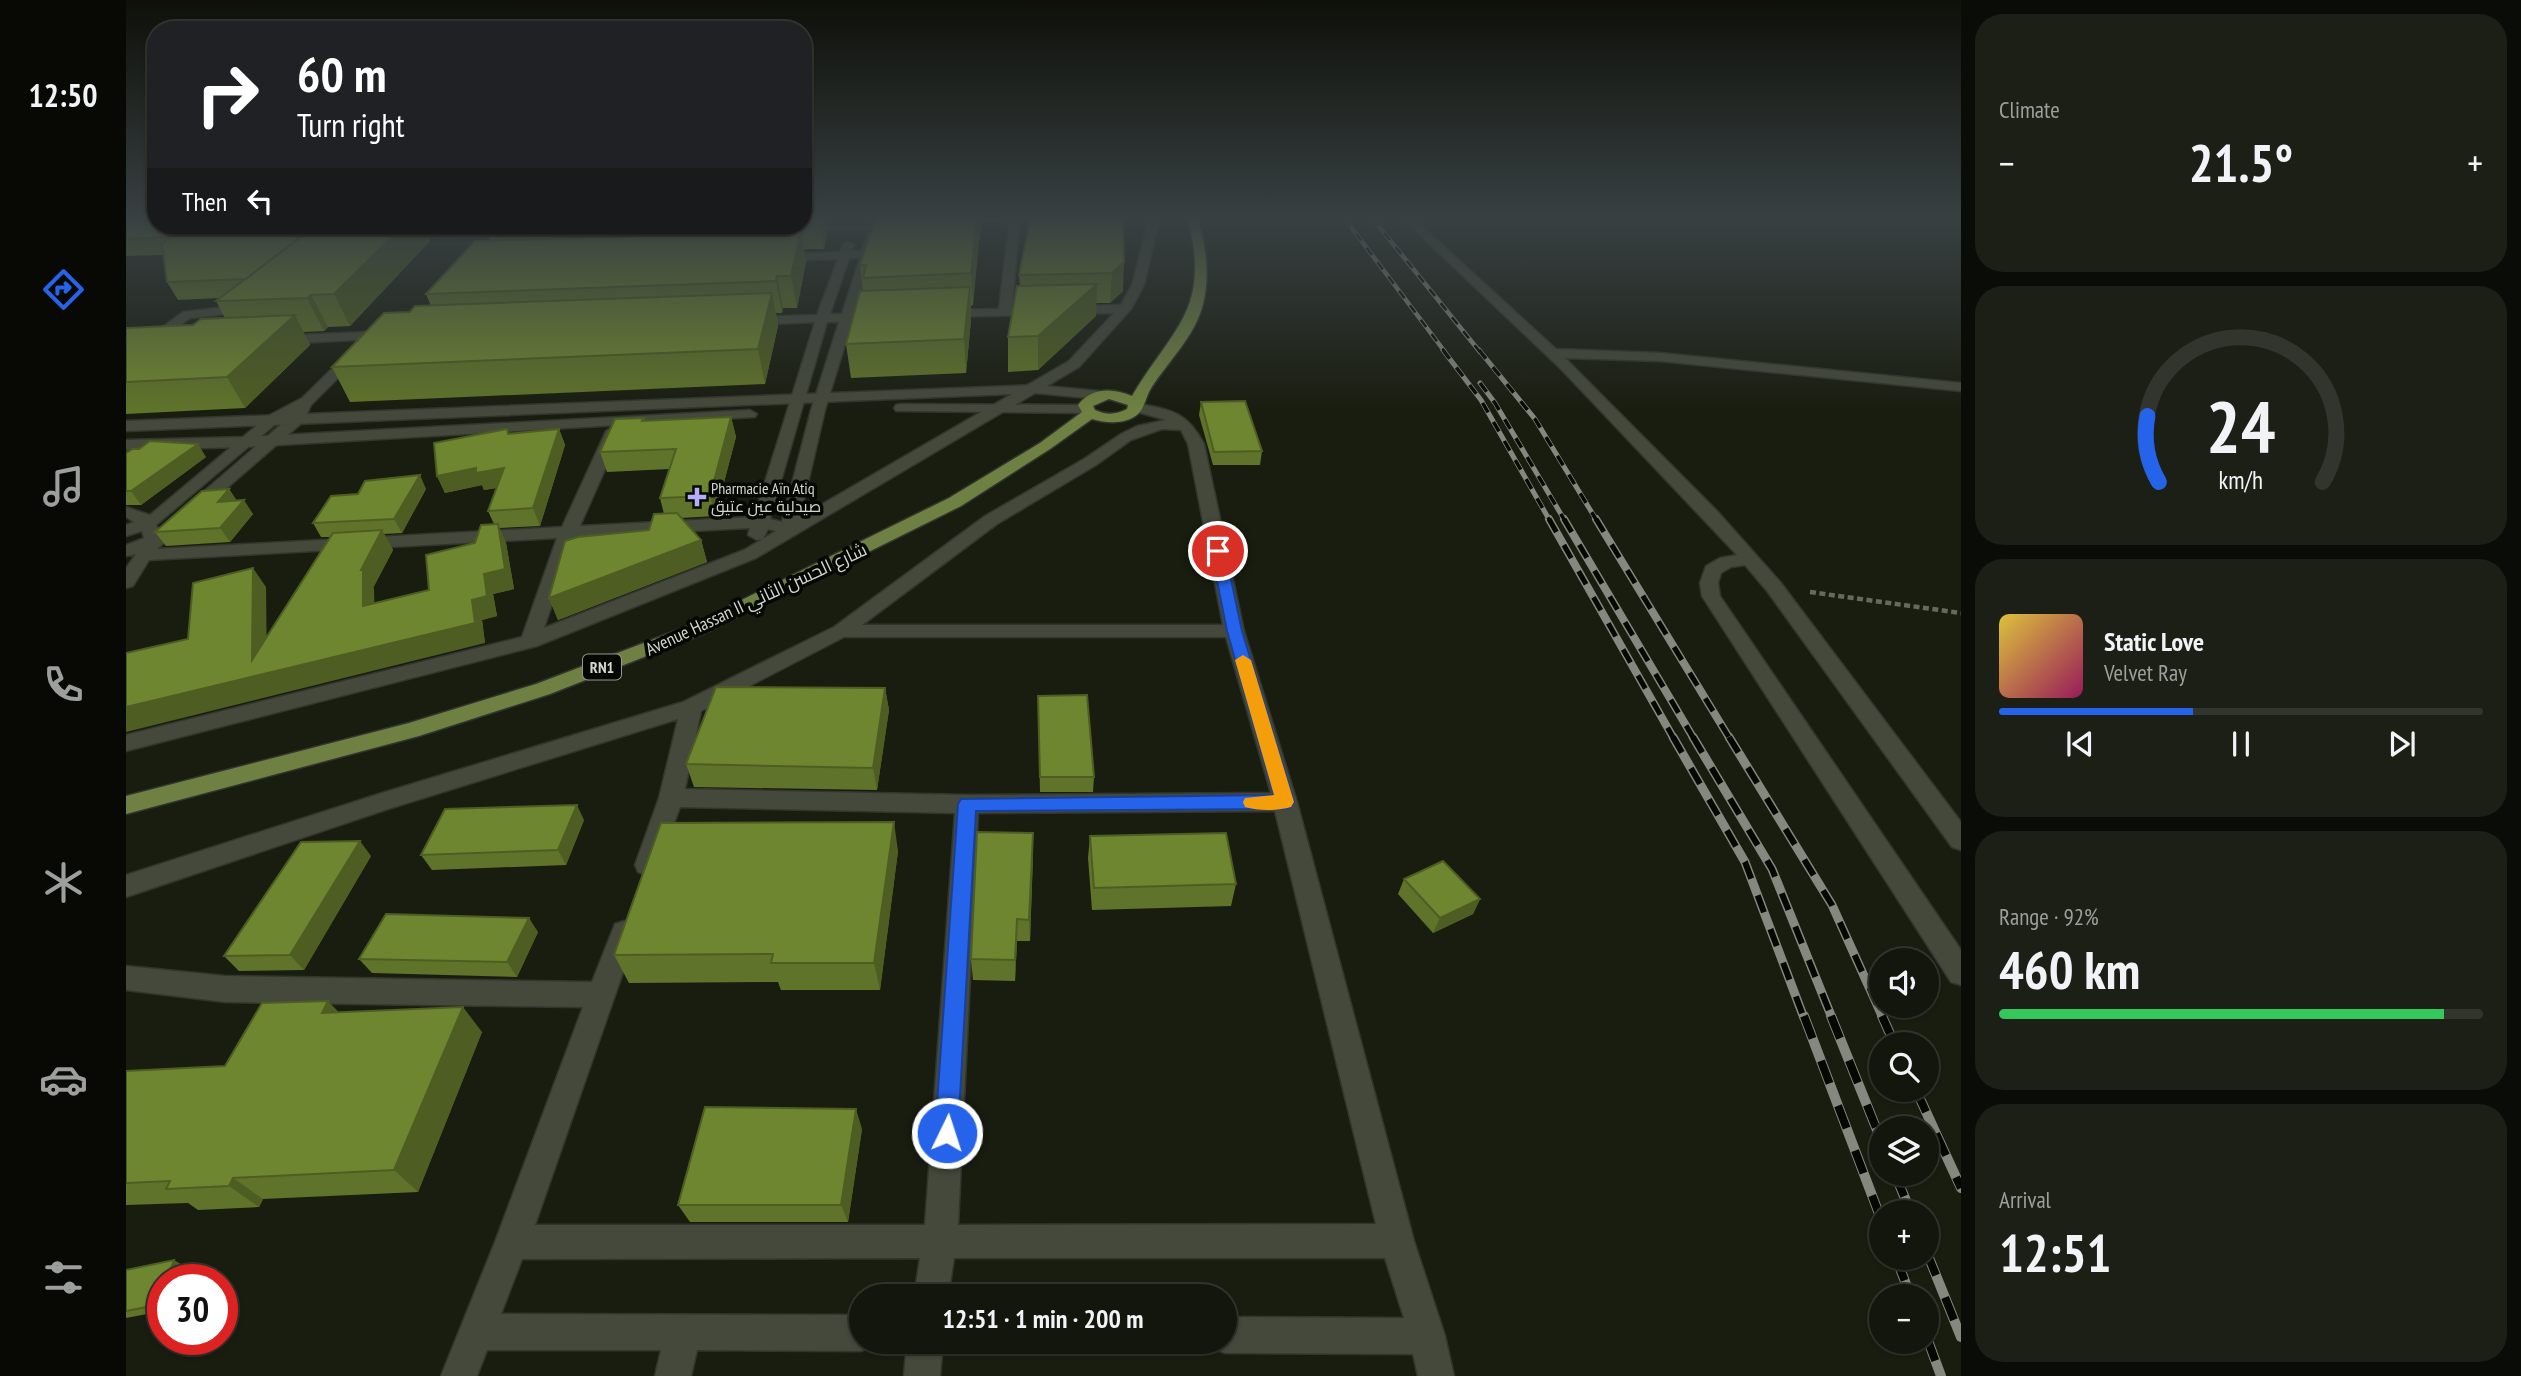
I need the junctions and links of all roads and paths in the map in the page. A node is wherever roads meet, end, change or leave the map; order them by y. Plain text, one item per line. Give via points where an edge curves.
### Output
1 (834, 283) edge
2 (858, 283) edge
3 (1008, 283) edge
4 (1138, 283) edge
5 (1198, 283) edge
6 (1477, 283) edge
7 (1125, 309) junction
8 (1005, 312) junction
9 (927, 315) edge
10 (874, 317) edge
11 (822, 318) junction
12 (848, 318) junction
13 (738, 322) edge
14 (233, 325) edge
15 (403, 334) edge
16 (373, 336) junction
17 (267, 340) edge
18 (168, 344) edge
19 (1551, 353) junction
20 (1150, 376) junction
21 (1961, 387) edge
22 (1035, 389) junction
23 (1099, 395) junction
24 (1116, 395) junction
25 (307, 401) junction
26 (820, 403) junction
27 (796, 405) junction
28 (1134, 405) junction
29 (1002, 407) junction
30 (1088, 411) junction
31 (299, 418) junction
32 (1113, 418) junction
33 (274, 419) junction
34 (617, 423) junction
35 (126, 426) edge
36 (1187, 426) junction
37 (275, 439) junction
38 (245, 442) junction
39 (126, 445) edge
40 (1045, 446) junction
41 (126, 512) edge
42 (761, 522) junction
43 (789, 529) junction
44 (126, 531) edge
45 (568, 533) junction
46 (149, 540) junction
47 (126, 551) edge
48 (750, 554) junction
49 (1749, 559) junction
50 (126, 583) edge
51 (1774, 587) junction
52 (1961, 614) edge
53 (841, 631) junction
54 (1234, 631) junction
55 (530, 641) junction
56 (691, 707) junction
57 (126, 743) edge
58 (671, 798) junction
59 (1285, 802) junction
60 (967, 804) junction
61 (126, 805) edge
62 (1961, 840) edge
63 (126, 886) edge
64 (1961, 974) edge
65 (126, 978) edge
66 (600, 995) junction
67 (1397, 1241) junction
68 (512, 1242) junction
69 (940, 1242) junction
70 (933, 1284) edge
71 (475, 1332) junction
72 (683, 1333) junction
73 (849, 1333) edge
74 (1237, 1335) edge
75 (1427, 1336) junction
76 (924, 1354) edge
77 (459, 1376) edge
78 (673, 1376) edge
79 (922, 1376) edge
80 (1436, 1376) edge

1 - 11 street
2 - 12 street
3 - 8 street
4 - 7 street
5 - 20 main road via 1196,306
6 - 19 street
7 - 8 street
7 - 22 street via 1088,351
8 - 9 street
10 - 12 street
11 - 12 street
11 - 13 street
11 - 27 street
12 - 26 street
14 - 18 street via 259,304 187,315 152,340
15 - 16 street
16 - 17 street
16 - 25 street
19 - 21 street via 1660,357
19 - 49 street
20 - 24 main road
20 - 28 main road
22 - 23 street
22 - 26 street
22 - 29 street
23 - 24 main road
23 - 30 main road, Avenue Hassan II شارع الحسن الثاني / RN1 via 1088,401
24 - 28 main road
25 - 31 street
25 - 33 street
26 - 27 street
26 - 29 street
26 - 43 street
27 - 31 street
27 - 34 street
27 - 42 street
28 - 32 main road, Avenue Hassan II شارع الحسن الثاني / RN1 via 1129,415
28 - 36 street via 1167,414
29 - 30 street
29 - 43 street
30 - 32 main road
30 - 40 main road, Avenue Hassan II شارع الحسن الثاني / RN1
31 - 33 street
31 - 37 street
32 - 40 main road, Avenue Hassan II شارع الحسن الثاني / RN1
33 - 35 street
33 - 38 street
34 - 37 street
34 - 45 street
36 - 53 street via 1161,424 1126,437 991,520
36 - 54 street via 1196,444
37 - 38 street
37 - 46 street via 170,530
38 - 39 street
38 - 46 street
40 - 61 main road, Avenue Hassan II شارع الحسن الثاني / RN1 via 956,502 876,543 625,659 411,730
41 - 46 street via 140,517
42 - 43 street
42 - 45 street
42 - 48 street
43 - 48 street
44 - 46 street
45 - 46 street
45 - 55 street
46 - 47 street
46 - 50 street
48 - 55 street
49 - 51 street
49 - 64 street via 1726,562 1712,570 1711,596
51 - 52 path
51 - 62 street
53 - 54 street
53 - 56 street
54 - 59 street
55 - 57 street
56 - 58 street
56 - 63 street
58 - 60 street
58 - 66 street
59 - 60 street
59 - 67 street
60 - 69 street
65 - 66 street via 225,989
66 - 68 street
67 - 69 street
67 - 75 street
68 - 69 street
68 - 71 street
69 - 70 street
71 - 72 street
71 - 77 street
72 - 73 street
72 - 78 street
74 - 75 street
75 - 80 street
76 - 79 street

